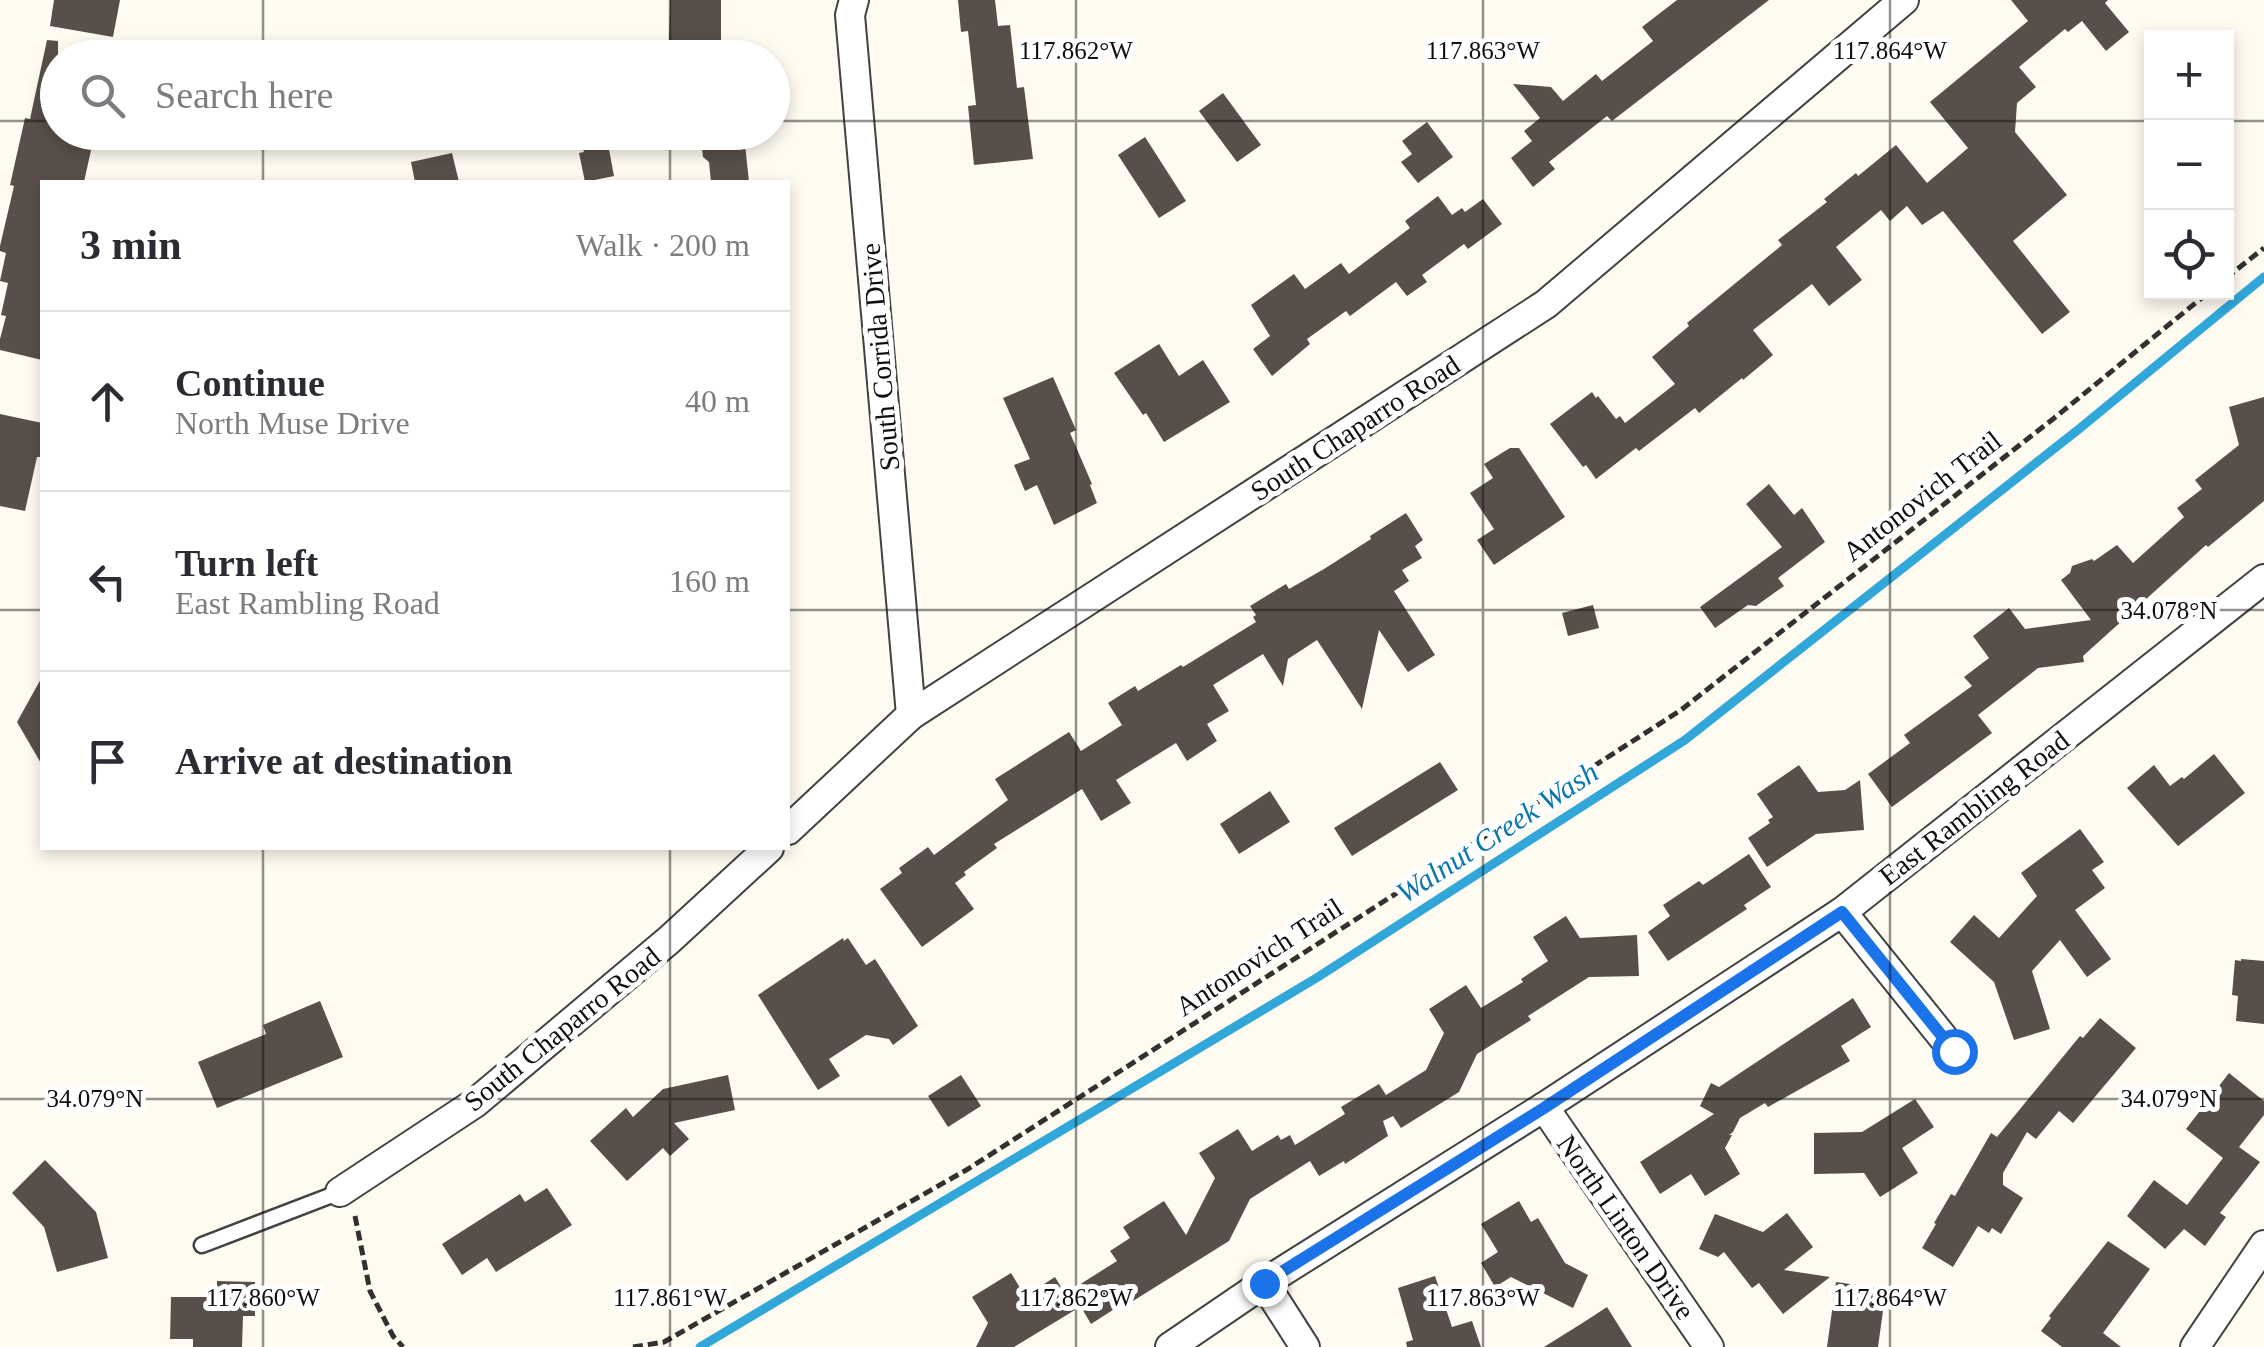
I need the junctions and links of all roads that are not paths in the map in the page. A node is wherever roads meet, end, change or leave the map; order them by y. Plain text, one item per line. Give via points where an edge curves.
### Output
1 (854, 0) edge
2 (1904, 0) edge
3 (2264, 579) edge
4 (912, 714) junction
5 (790, 828) edge
6 (767, 850) edge
7 (1842, 912) junction
8 (1954, 1051) dead end
9 (1544, 1108) junction
10 (340, 1192) joint
11 (202, 1245) dead end
12 (2264, 1245) edge
13 (1264, 1283) junction
14 (1170, 1347) edge
15 (1305, 1347) edge
16 (1709, 1347) edge
17 (2195, 1347) edge

1 - 4 street, South Corrida Drive via 850,16
2 - 4 street, South Chaparro Road via 1546,304
3 - 7 street, East Rambling Road
4 - 5 street, South Chaparro Road
6 - 10 street, South Chaparro Road via 475,1103
7 - 8 street
7 - 9 street, East Rambling Road
9 - 13 street, East Rambling Road
9 - 16 street, North Linton Drive
10 - 11 lane
12 - 17 street
13 - 14 street, East Rambling Road
13 - 15 street

